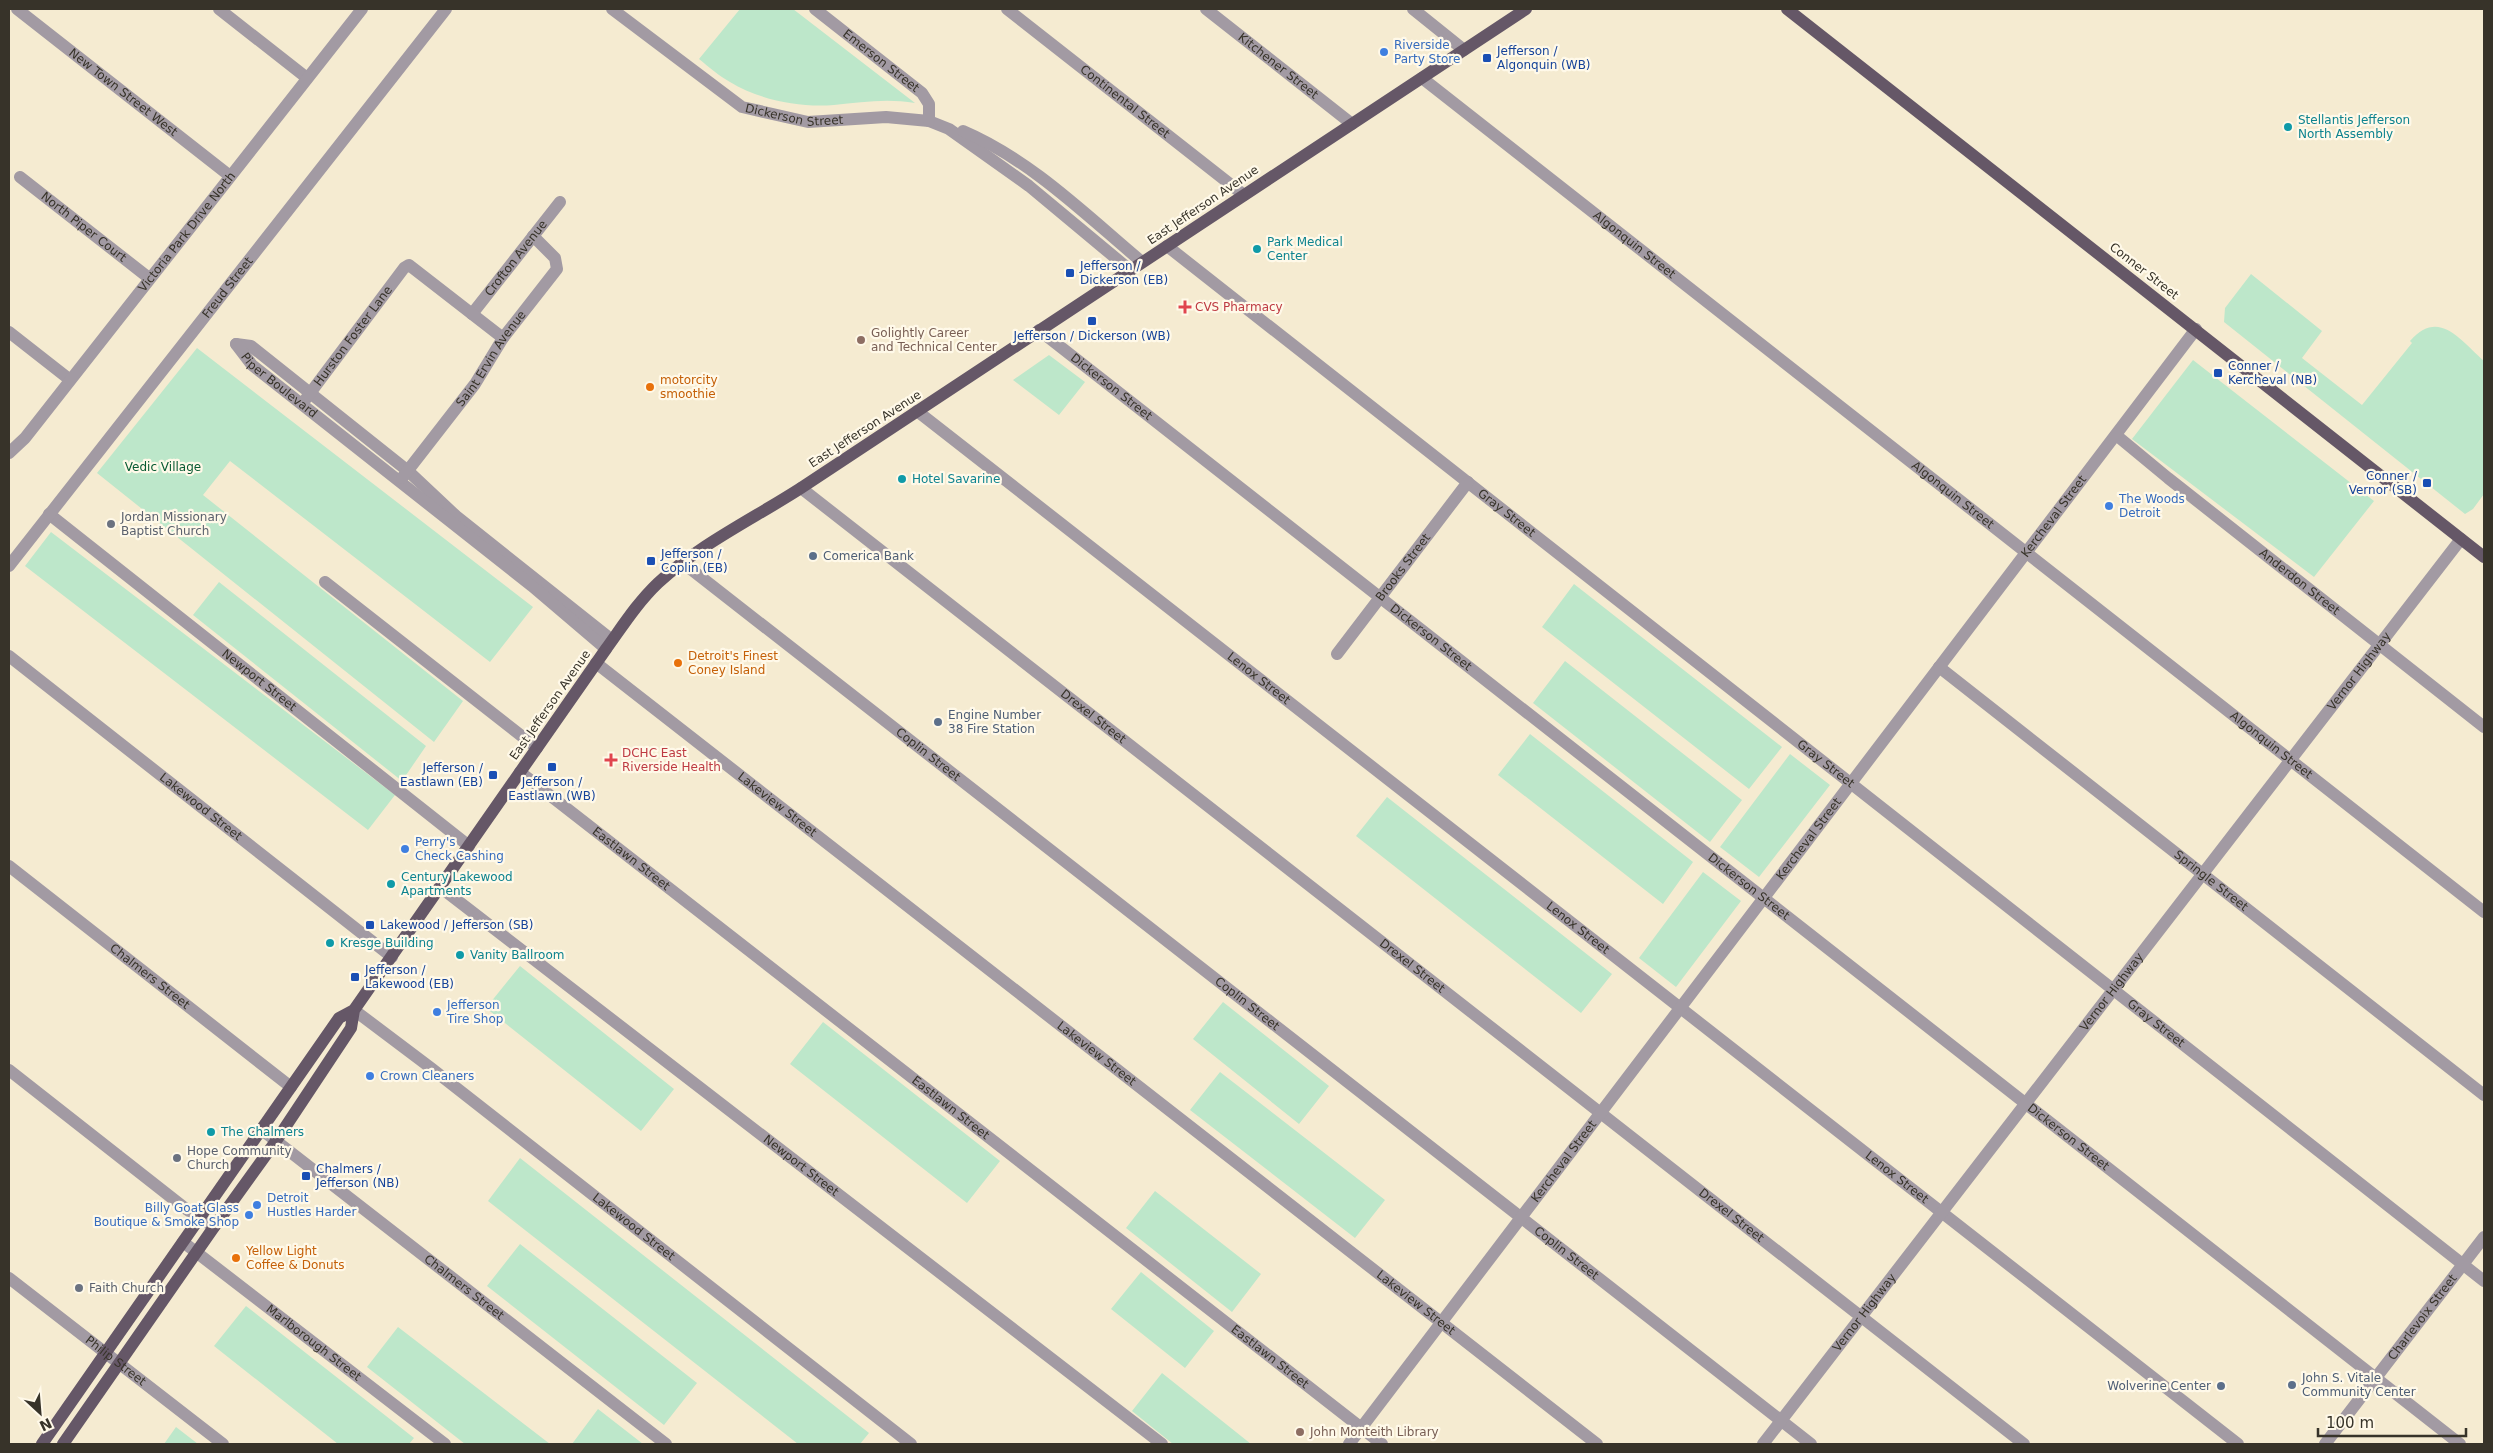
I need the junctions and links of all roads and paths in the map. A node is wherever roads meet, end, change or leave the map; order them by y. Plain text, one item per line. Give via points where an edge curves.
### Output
1 (17, 9) edge
2 (219, 9) edge
3 (362, 9) edge
4 (446, 9) edge
5 (612, 9) edge
6 (815, 9) edge
7 (1007, 9) edge
8 (1206, 9) edge
9 (1413, 9) edge
10 (1526, 9) edge
11 (1787, 9) edge
12 (1464, 50) junction
13 (307, 78) junction
14 (1422, 78) junction
15 (929, 122) junction
16 (1352, 124) junction
17 (949, 128) junction
18 (230, 176) junction
19 (20, 177) dead end
20 (1244, 195) junction
21 (560, 202) dead end
22 (533, 236) junction
23 (1167, 246) junction
24 (1142, 262) junction
25 (1130, 270) junction
26 (149, 278) junction
27 (472, 314) junction
28 (2196, 329) junction
29 (1039, 330) junction
30 (9, 332) edge
31 (503, 338) junction
32 (69, 379) junction
33 (306, 399) junction
34 (917, 411) junction
35 (2116, 435) junction
36 (9, 453) edge
37 (408, 471) junction
38 (399, 482) junction
39 (1468, 482) junction
40 (801, 488) junction
41 (49, 514) junction
42 (2461, 539) junction
43 (2027, 552) junction
44 (2484, 557) edge
45 (683, 562) junction
46 (9, 566) edge
47 (325, 582) dead end
48 (1380, 597) junction
49 (2379, 644) junction
50 (609, 645) junction
51 (1337, 654) dead end
52 (9, 656) edge
53 (596, 663) junction
54 (1939, 667) junction
55 (2484, 727) edge
56 (537, 748) junction
57 (2291, 759) junction
58 (520, 772) junction
59 (1850, 783) junction
60 (469, 846) junction
61 (9, 866) edge
62 (2202, 874) junction
63 (440, 887) junction
64 (1763, 898) junction
65 (2484, 912) edge
66 (392, 957) junction
67 (2114, 989) junction
68 (1680, 1007) junction
69 (354, 1010) junction
70 (9, 1070) edge
71 (291, 1087) junction
72 (2484, 1095) edge
73 (2026, 1104) junction
74 (1600, 1112) junction
75 (262, 1130) junction
76 (276, 1141) junction
77 (1942, 1213) junction
78 (1520, 1217) junction
79 (199, 1218) junction
80 (214, 1227) junction
81 (2484, 1237) edge
82 (183, 1242) junction
83 (197, 1252) junction
84 (2463, 1264) junction
85 (9, 1278) edge
86 (2484, 1281) edge
87 (1861, 1316) junction
88 (1441, 1322) junction
89 (106, 1353) junction
90 (119, 1362) junction
91 (2376, 1378) junction
92 (1781, 1421) junction
93 (1361, 1428) junction
94 (42, 1444) edge
95 (63, 1444) edge
96 (223, 1444) edge
97 (445, 1444) edge
98 (666, 1444) edge
99 (911, 1444) edge
100 (1162, 1444) edge
101 (1349, 1444) edge
102 (1382, 1444) edge
103 (1597, 1444) edge
104 (1763, 1444) edge
105 (1811, 1444) edge
106 (2024, 1444) edge
107 (2238, 1444) edge
108 (2325, 1444) edge
109 (2460, 1444) edge

1 - 18 street, New Town Street West
2 - 13 street
3 - 13 street, Victoria Park Drive North
4 - 41 street, Freud Street
5 - 15 street, Dickerson Street via 742,107 808,122 886,117
6 - 15 street, Emerson Street via 922,93 929,104
7 - 20 street, Continental Street
8 - 16 street, Kitchener Street
9 - 12 street
10 - 12 main road, East Jefferson Avenue
11 - 28 main road, Conner Street
12 - 14 main road, East Jefferson Avenue
13 - 18 street, Victoria Park Drive North
14 - 16 main road, East Jefferson Avenue
14 - 43 street, Algonquin Street
15 - 17 street, Dickerson Street
16 - 20 main road, East Jefferson Avenue
17 - 24 street, Dickerson Street via 970,134 1034,172
17 - 25 street, Dickerson Street via 1029,186
18 - 26 street, Victoria Park Drive North
19 - 26 street, North Piper Court
20 - 23 main road, East Jefferson Avenue
21 - 22 street, Crofton Avenue
22 - 27 street, Crofton Avenue
22 - 31 street, Saint Ervin Avenue via 555,258 557,269
23 - 24 main road, East Jefferson Avenue
23 - 39 street, Gray Street
24 - 25 main road, East Jefferson Avenue
25 - 29 main road, East Jefferson Avenue
26 - 32 street, Victoria Park Drive North
27 - 31 street
27 - 33 street, Hurston Foster Lane via 409,265
28 - 35 street, Kercheval Street
28 - 42 main road, Conner Street
29 - 34 main road, East Jefferson Avenue
29 - 48 street, Dickerson Street
30 - 32 street
31 - 37 street, Saint Ervin Avenue via 475,384
32 - 36 street, Victoria Park Drive North via 25,438
33 - 33 street, Piper Boulevard via 251,346 236,344 252,365
33 - 37 street, Piper Boulevard
33 - 38 street, Piper Boulevard
34 - 40 main road, East Jefferson Avenue
34 - 68 street, Lenox Street
35 - 43 street, Kercheval Street
35 - 49 street, Anderdon Street
37 - 38 street, Saint Ervin Avenue
37 - 50 street, Piper Boulevard via 456,516
38 - 50 street, Piper Boulevard
39 - 48 street, Brooks Street
39 - 59 street, Gray Street
40 - 45 main road, East Jefferson Avenue
40 - 74 street, Drexel Street
41 - 46 street, Freud Street
41 - 60 street, Newport Street
42 - 44 main road, Conner Street
42 - 49 street, Vernor Highway
43 - 54 street, Kercheval Street
43 - 57 street, Algonquin Street
45 - 50 main road, East Jefferson Avenue via 643,598
45 - 78 street, Coplin Street
47 - 56 street
48 - 51 street, Brooks Street
48 - 64 street, Dickerson Street
49 - 55 street, Anderdon Street
49 - 57 street, Vernor Highway
50 - 53 main road, East Jefferson Avenue
52 - 66 street, Lakewood Street
53 - 56 main road, East Jefferson Avenue
53 - 88 street, Lakeview Street
54 - 59 street, Kercheval Street
54 - 62 street, Springle Street
56 - 58 main road, East Jefferson Avenue
57 - 62 street, Vernor Highway
57 - 65 street, Algonquin Street
58 - 60 main road, East Jefferson Avenue
58 - 93 street, Eastlawn Street
59 - 64 street, Kercheval Street
59 - 67 street, Gray Street
60 - 63 main road, East Jefferson Avenue
61 - 71 street, Chalmers Street
62 - 67 street, Vernor Highway
62 - 72 street, Springle Street
63 - 66 main road, East Jefferson Avenue
63 - 100 street, Newport Street
64 - 68 street, Kercheval Street
64 - 73 street, Dickerson Street
66 - 69 main road, East Jefferson Avenue
67 - 73 street, Vernor Highway
67 - 84 street, Gray Street
68 - 74 street, Kercheval Street
68 - 77 street, Lenox Street
69 - 71 main road, East Jefferson Avenue via 338,1018
69 - 76 main road, East Jefferson Avenue via 351,1028
69 - 99 street, Lakewood Street
70 - 79 street
71 - 75 main road, East Jefferson Avenue
73 - 77 street, Vernor Highway
73 - 91 street, Dickerson Street
74 - 78 street, Kercheval Street
74 - 87 street, Drexel Street
75 - 76 street, Chalmers Street
75 - 79 main road, East Jefferson Avenue
76 - 80 main road, East Jefferson Avenue
76 - 98 street, Chalmers Street
77 - 87 street, Vernor Highway
77 - 107 street, Lenox Street
78 - 88 street, Kercheval Street
78 - 92 street, Coplin Street
79 - 80 street
79 - 82 main road, East Jefferson Avenue
80 - 83 main road, East Jefferson Avenue
81 - 84 street, Charlevoix Street
82 - 83 street, Marlborough Street
82 - 89 main road, East Jefferson Avenue
83 - 90 main road, East Jefferson Avenue
83 - 97 street, Marlborough Street
84 - 86 street, Gray Street
84 - 91 street, Charlevoix Street
85 - 89 street, Philip Street
87 - 92 street, Vernor Highway
87 - 106 street, Drexel Street
88 - 93 street, Kercheval Street
88 - 103 street, Lakeview Street
89 - 90 street, Philip Street
89 - 94 main road, East Jefferson Avenue
90 - 95 main road, East Jefferson Avenue
90 - 96 street, Philip Street
91 - 108 street, Charlevoix Street
91 - 109 street, Dickerson Street
92 - 104 street, Vernor Highway
92 - 105 street, Coplin Street
93 - 101 street, Kercheval Street
93 - 102 street, Eastlawn Street

